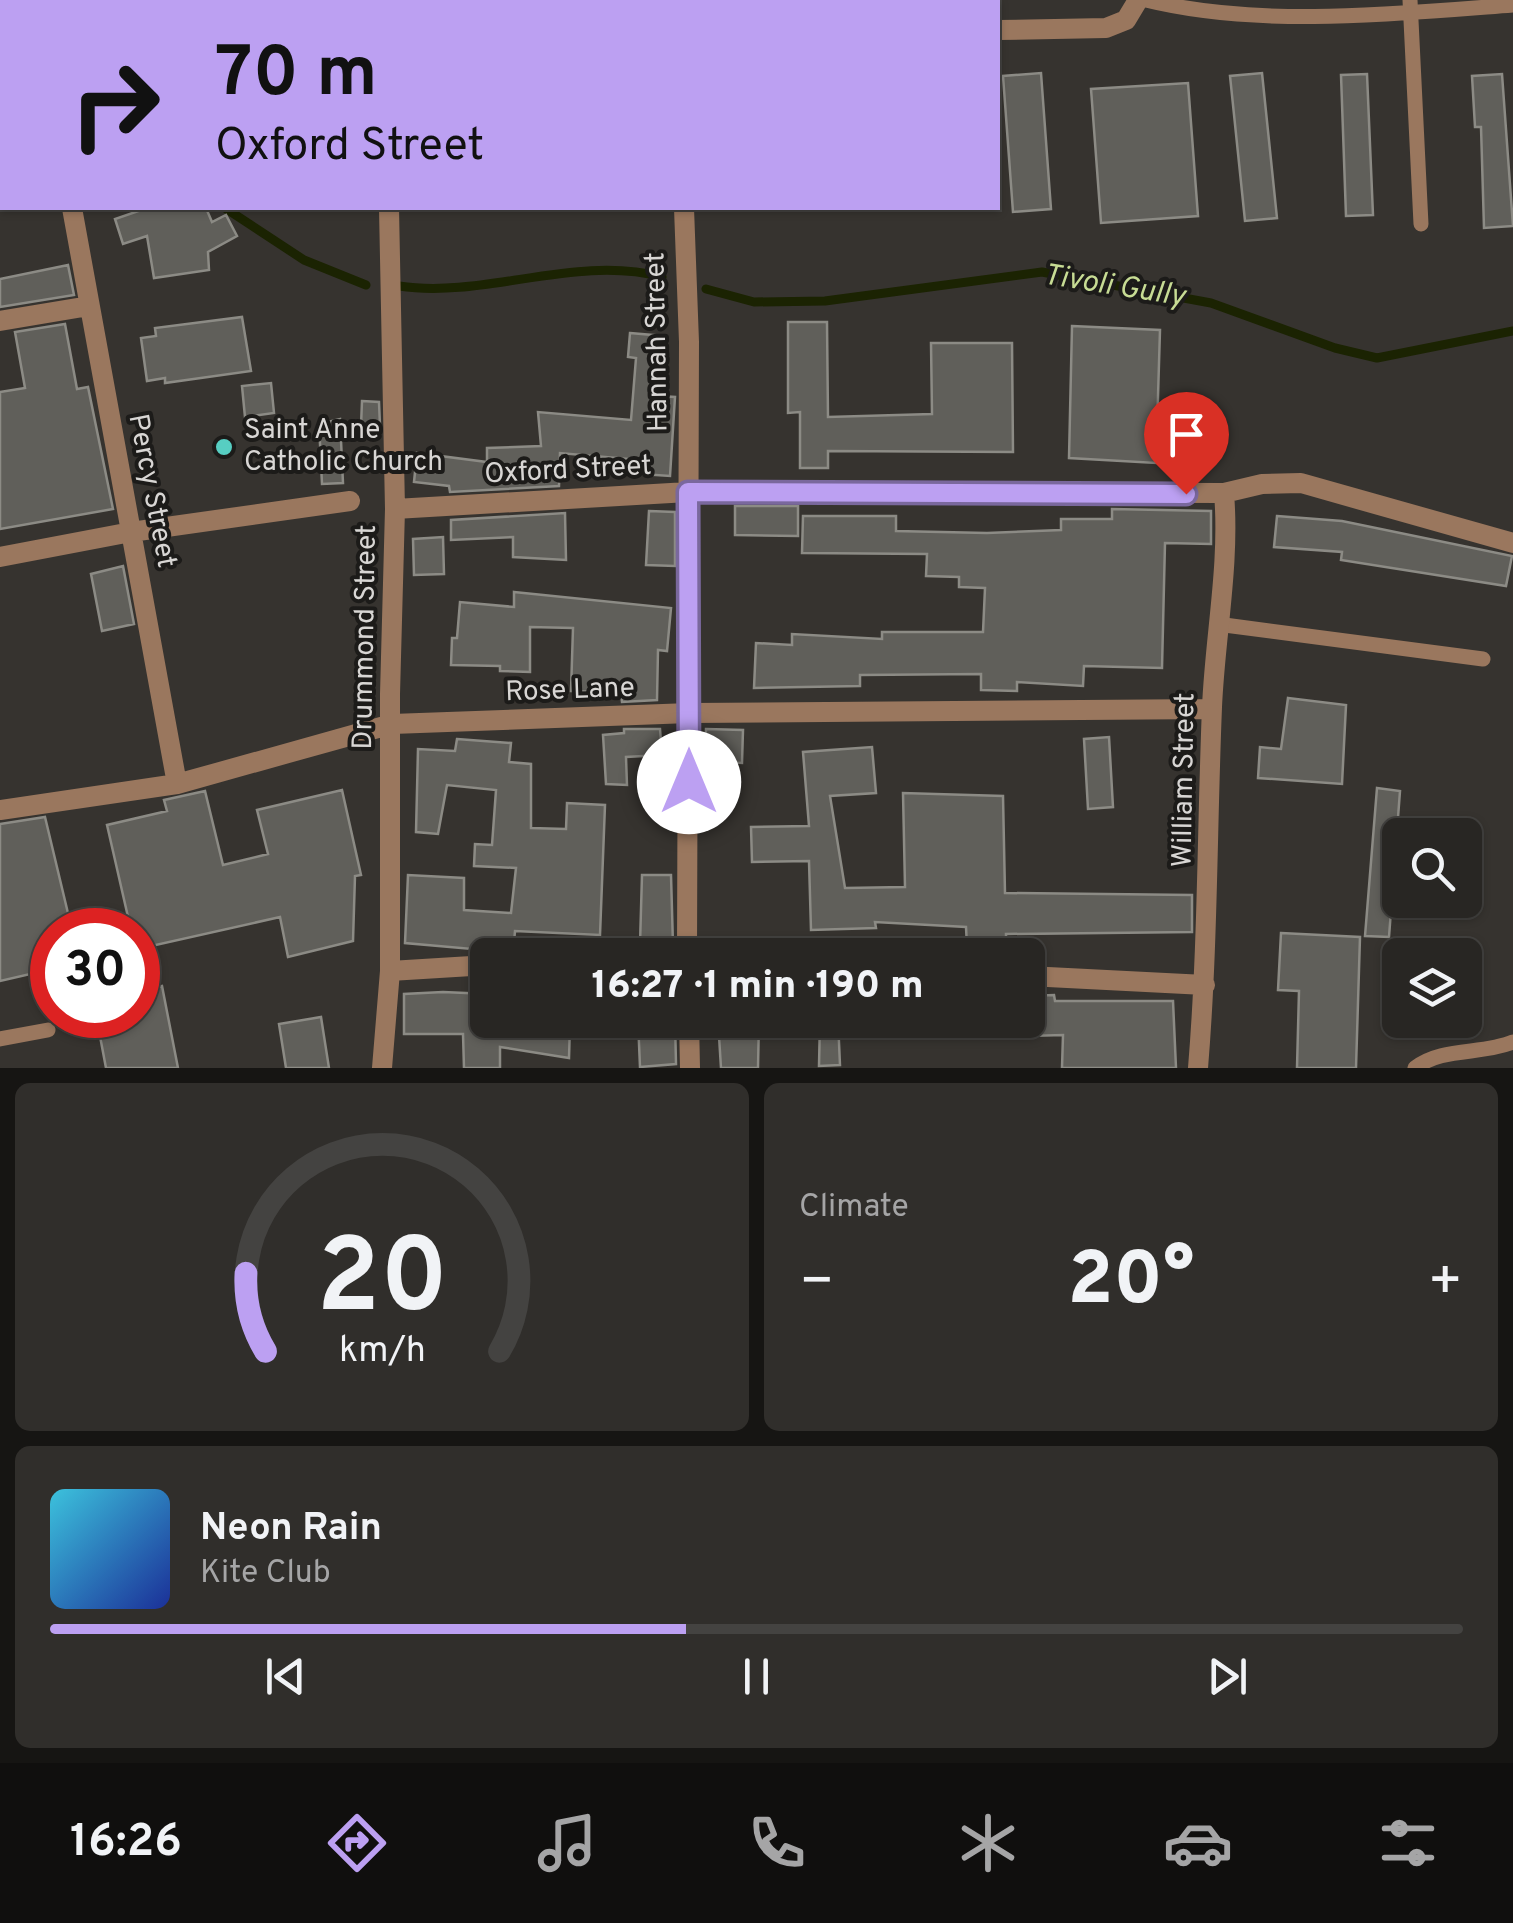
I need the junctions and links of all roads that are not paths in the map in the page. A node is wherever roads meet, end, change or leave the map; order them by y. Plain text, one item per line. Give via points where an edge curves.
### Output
1 (1138, 0) edge
2 (1146, 0) edge
3 (1410, 6) edge
4 (1513, 6) edge
5 (1000, 30) edge
6 (72, 210) edge
7 (389, 210) edge
8 (684, 210) edge
9 (1421, 224) dead end
10 (89, 306) junction
11 (0, 321) edge
12 (688, 492) junction
13 (1224, 493) junction
14 (350, 501) dead end
15 (396, 509) junction
16 (131, 532) junction
17 (1513, 543) edge
18 (0, 557) edge
19 (1217, 624) junction
20 (1483, 659) dead end
21 (1212, 709) junction
22 (690, 713) junction
23 (392, 724) junction
24 (177, 784) junction
25 (0, 810) edge
26 (687, 938) edge
27 (470, 966) edge
28 (390, 972) junction
29 (1045, 977) edge
30 (1205, 985) junction
31 (30, 1033) edge
32 (689, 1038) edge
33 (0, 1039) edge
34 (1513, 1042) edge
35 (382, 1068) edge
36 (690, 1068) edge
37 (1198, 1068) edge
38 (1415, 1068) edge

1 - 5 street via 1126,20 1106,28
2 - 3 lane via 1230,14
3 - 4 lane
3 - 9 lane
6 - 10 street, Percy Street
7 - 15 street, Drummond Street
8 - 12 street, Hannah Street
10 - 11 street
10 - 16 street, Percy Street
12 - 13 street, Oxford Street
12 - 15 street, Oxford Street
12 - 22 street, Hannah Street
13 - 17 street, Oxford Street via 1302,483
13 - 19 street, William Street via 1228,536
14 - 16 street
15 - 23 street, Drummond Street
16 - 18 street
16 - 24 street, Percy Street
19 - 20 lane
19 - 21 street, William Street
21 - 22 street, Rose Lane
21 - 30 street, William Street
22 - 23 street, Rose Lane
22 - 26 street, Hannah Street
23 - 24 street, Rose Lane
23 - 28 street, Drummond Street
24 - 25 street, Rose Lane
27 - 28 street
28 - 35 street, Drummond Street
29 - 30 street
30 - 37 street, William Street
31 - 33 lane
32 - 36 street
34 - 38 lane via 1487,1053 1446,1054

